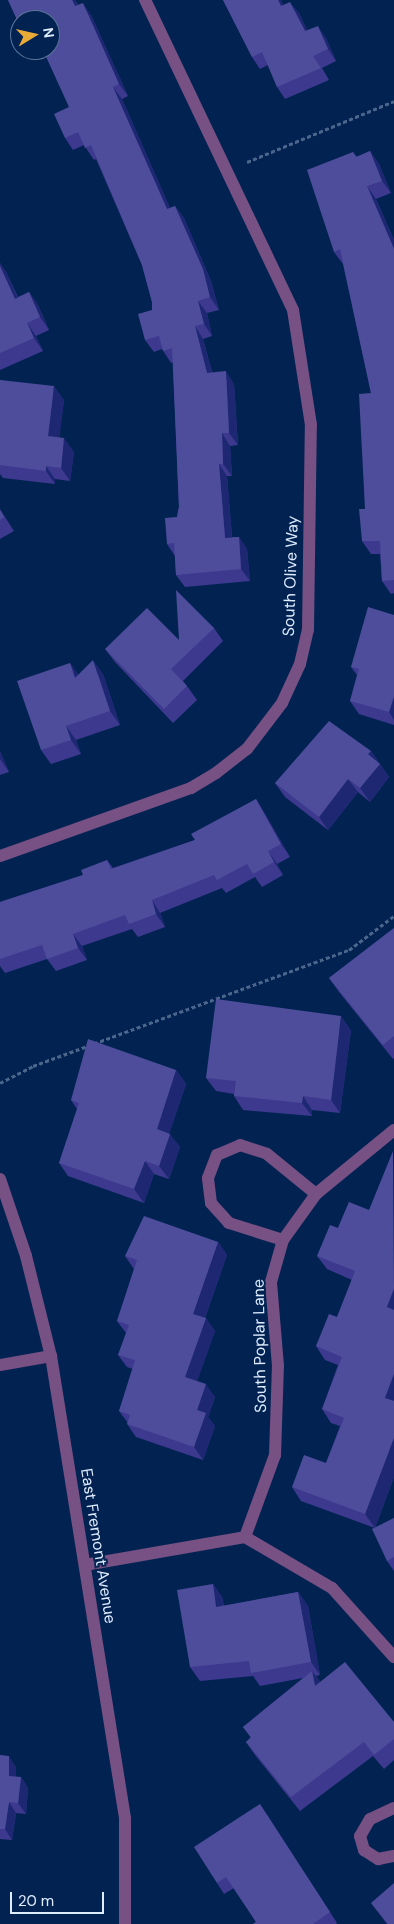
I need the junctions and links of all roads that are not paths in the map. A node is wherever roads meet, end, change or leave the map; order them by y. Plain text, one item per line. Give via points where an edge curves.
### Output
1 (145, 0) edge
2 (0, 856) edge
3 (394, 1130) edge
4 (0, 1179) edge
5 (316, 1194) junction
6 (282, 1240) junction
7 (51, 1356) junction
8 (0, 1365) edge
9 (245, 1537) junction
10 (85, 1565) junction
11 (394, 1656) edge
12 (394, 1808) edge
13 (394, 1856) edge
14 (125, 1924) edge

1 - 2 street, South Olive Way via 293,310 311,425 308,630 300,664 265,728 247,749 216,773 191,788
3 - 5 street, South Poplar Lane
4 - 7 street, East Fremont Avenue via 26,1256
5 - 6 street, South Poplar Lane
5 - 6 street via 267,1154 240,1145 217,1155 208,1178 211,1203 228,1223
6 - 9 street, South Poplar Lane via 271,1282 278,1366 275,1455
7 - 8 street
7 - 10 street, East Fremont Avenue
9 - 10 street
9 - 11 street via 332,1588
10 - 14 street, East Fremont Avenue via 125,1819
12 - 13 street via 370,1820 360,1836 364,1850 378,1859

